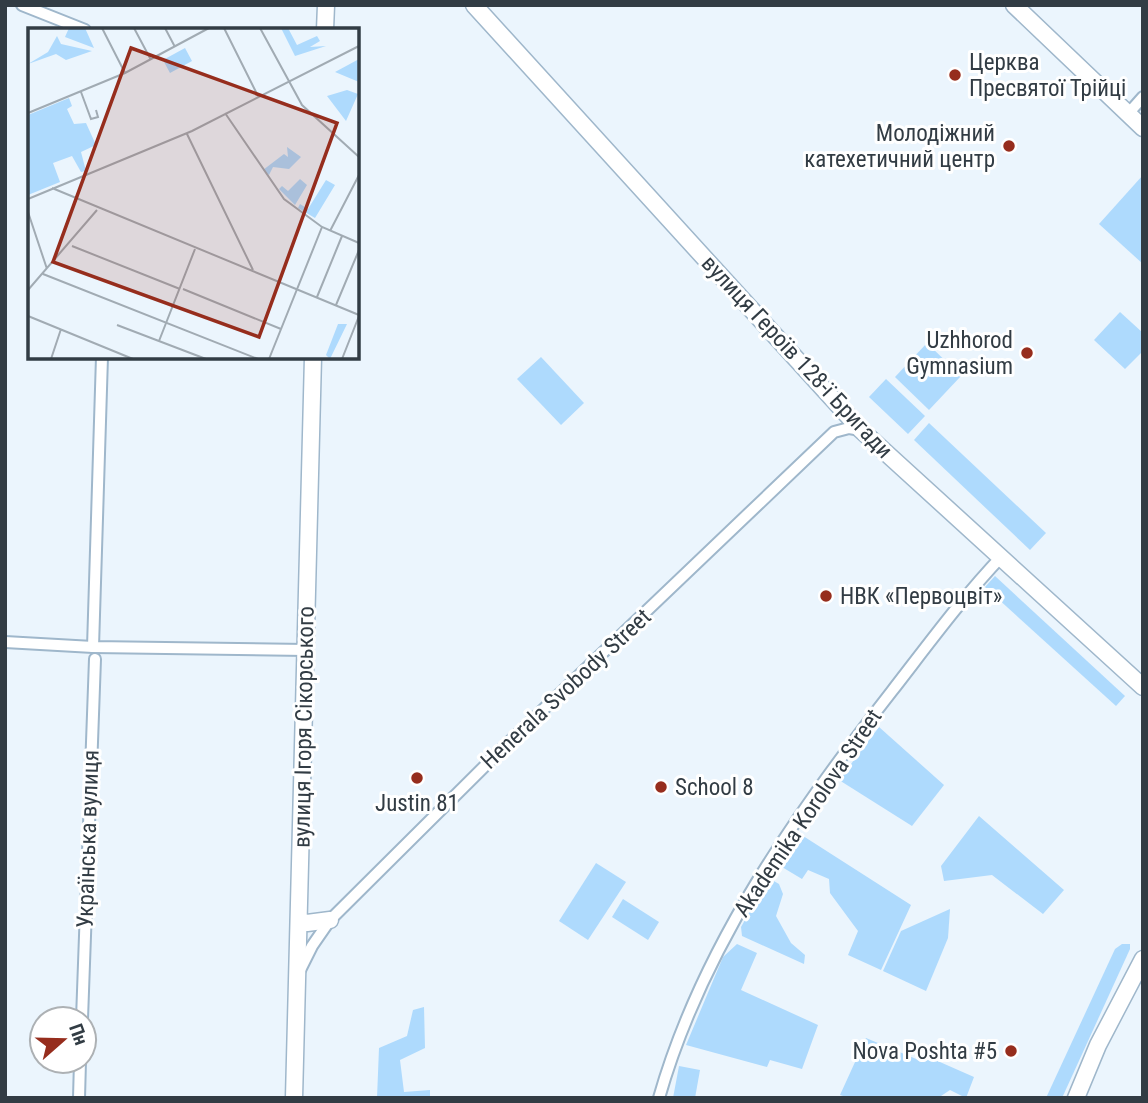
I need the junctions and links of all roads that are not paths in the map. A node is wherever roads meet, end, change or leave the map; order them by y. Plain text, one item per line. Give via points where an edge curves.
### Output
1 (22, 5) edge
2 (326, 5) edge
3 (474, 5) edge
4 (1021, 8) edge
5 (80, 28) edge
6 (325, 28) edge
7 (1143, 97) edge
8 (1127, 115) junction
9 (1143, 128) edge
10 (102, 359) edge
11 (313, 359) edge
12 (839, 407) junction
13 (862, 430) junction
14 (834, 432) junction
15 (1003, 556) junction
16 (5, 642) edge
17 (306, 650) junction
18 (94, 653) junction
19 (1142, 685) edge
20 (330, 920) junction
21 (299, 921) junction
22 (1143, 959) edge
23 (298, 978) junction
24 (82, 1005) edge
25 (80, 1075) edge
26 (79, 1098) edge
27 (294, 1098) edge
28 (659, 1098) edge
29 (1076, 1098) edge

1 - 5 street
2 - 6 street
3 - 12 street, вулиця Героїв 128-ї Бригади
4 - 8 street
7 - 8 street
8 - 9 street
10 - 18 street, Українська вулиця
11 - 17 street, вулиця Ігоря Сікорського
12 - 13 street, вулиця Героїв 128-ї Бригади
12 - 14 street
13 - 14 street
13 - 15 street, вулиця Героїв 128-ї Бригади
14 - 20 street, Henerala Svobody Street
15 - 19 street, вулиця Героїв 128-ї Бригади
15 - 28 street, Akademika Korolova Street via 855,739 732,924 690,1007
16 - 18 street
17 - 18 street
17 - 21 street, вулиця Ігоря Сікорського
18 - 24 street, Українська вулиця
20 - 21 street
20 - 23 street, Henerala Svobody Street
21 - 23 street, вулиця Ігоря Сікорського
22 - 29 street
23 - 27 street, вулиця Ігоря Сікорського
25 - 26 street

